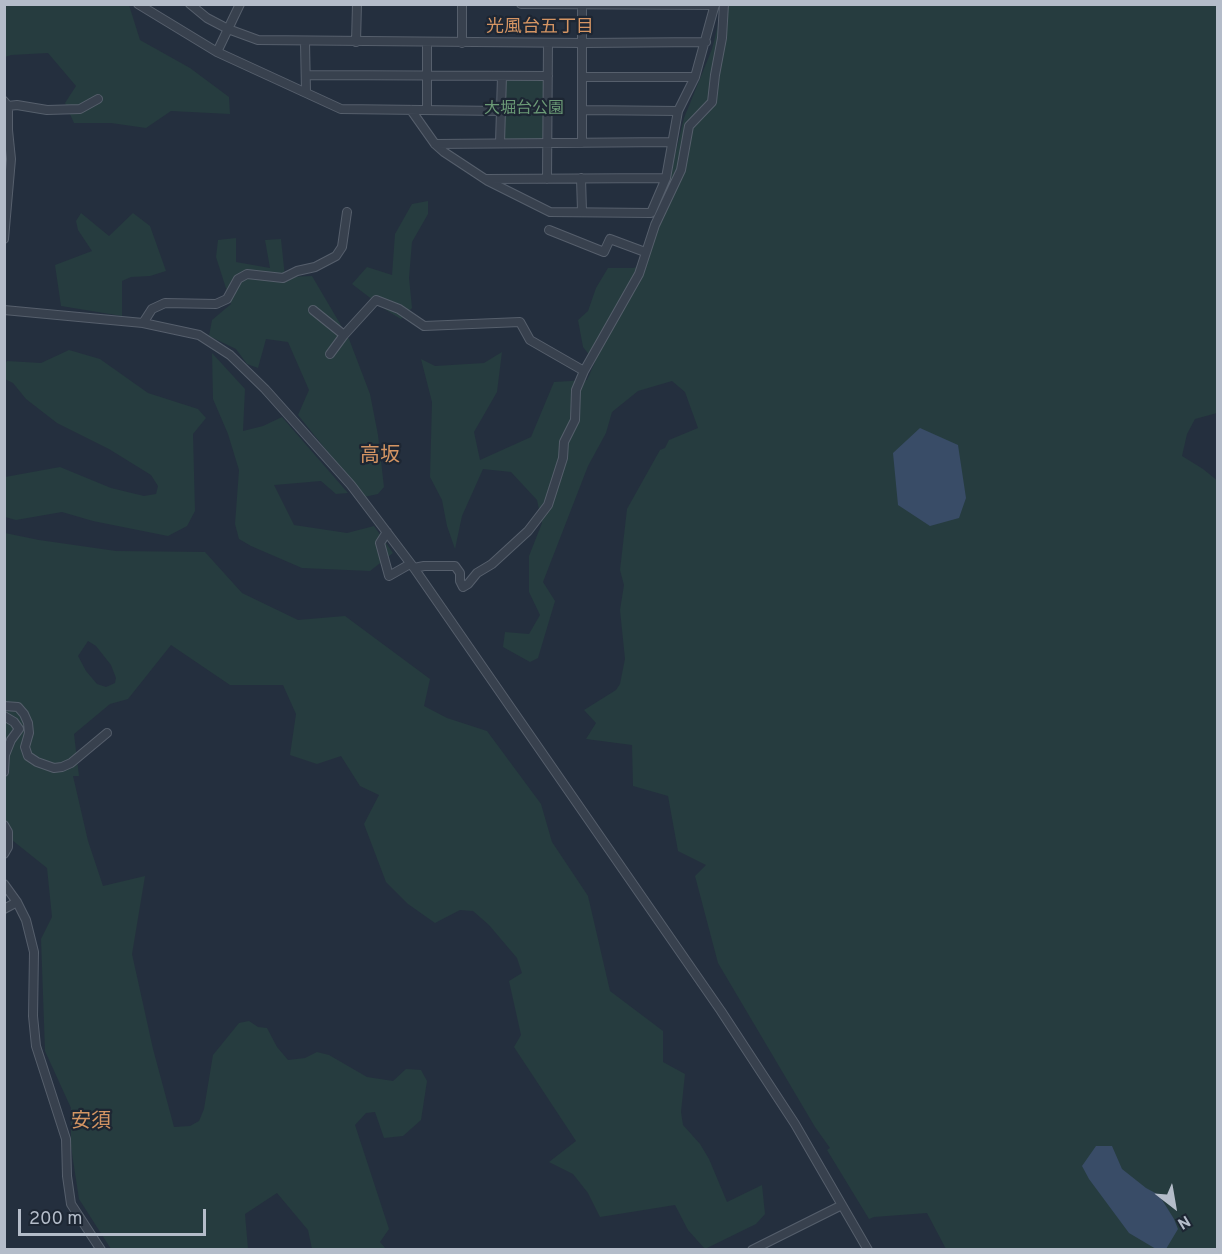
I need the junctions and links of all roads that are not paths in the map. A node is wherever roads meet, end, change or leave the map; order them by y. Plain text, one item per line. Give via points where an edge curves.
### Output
1 (138, 4) edge
2 (190, 4) edge
3 (240, 4) edge
4 (357, 4) edge
5 (462, 4) edge
6 (521, 4) edge
7 (724, 4) edge
8 (582, 5) edge
9 (715, 5) edge
10 (228, 29) junction
11 (305, 42) junction
12 (356, 42) junction
13 (427, 42) junction
14 (706, 42) junction
15 (462, 43) junction
16 (548, 43) junction
17 (583, 43) junction
18 (217, 52) junction
19 (306, 75) junction
20 (427, 75) junction
21 (502, 76) junction
22 (548, 76) junction
23 (583, 77) junction
24 (694, 77) junction
25 (306, 92) junction
26 (98, 99) dead end
27 (6, 103) edge
28 (411, 110) junction
29 (427, 110) junction
30 (583, 110) junction
31 (501, 111) junction
32 (678, 111) junction
33 (672, 142) junction
34 (500, 143) junction
35 (548, 143) junction
36 (582, 143) junction
37 (435, 144) junction
38 (582, 178) junction
39 (666, 178) junction
40 (486, 179) junction
41 (547, 179) junction
42 (347, 212) dead end
43 (582, 212) junction
44 (549, 230) dead end
45 (4, 240) edge
46 (645, 252) junction
47 (4, 310) edge
48 (313, 310) dead end
49 (143, 323) junction
50 (344, 335) junction
51 (330, 354) dead end
52 (584, 371) junction
53 (387, 532) junction
54 (412, 566) junction
55 (4, 706) edge
56 (4, 716) edge
57 (107, 733) dead end
58 (4, 772) edge
59 (4, 825) edge
60 (4, 854) edge
61 (4, 884) edge
62 (17, 902) junction
63 (4, 909) edge
64 (842, 1205) junction
65 (101, 1250) edge
66 (752, 1250) edge
67 (868, 1250) edge

1 - 18 street
2 - 10 street
3 - 10 street
4 - 12 street
5 - 15 street
6 - 8 street
7 - 46 street via 712,102 689,126 681,170
8 - 9 street
8 - 17 street
9 - 14 street
10 - 11 street via 258,40
10 - 18 street
11 - 12 street
11 - 19 street
12 - 13 street
13 - 15 street
13 - 20 street
14 - 17 street
14 - 24 street
15 - 16 street
16 - 17 street
16 - 22 street
17 - 23 street
18 - 25 street
19 - 20 street
19 - 25 street
20 - 21 street
20 - 29 street
21 - 22 street
21 - 31 street
22 - 35 street
23 - 24 street
23 - 30 street
24 - 32 street
25 - 28 street via 341,109
26 - 27 street via 80,109 47,110
27 - 45 street via 11,159
28 - 29 street
28 - 37 street
29 - 31 street
30 - 32 street
30 - 36 street
31 - 34 street
32 - 33 street
33 - 36 street
33 - 39 street
34 - 35 street
34 - 37 street
35 - 36 street
35 - 41 street
37 - 40 street
38 - 39 street
38 - 41 street
38 - 43 street
39 - 43 street via 651,213
40 - 41 street
40 - 43 street via 549,212
42 - 49 street via 342,247 336,256 283,278 247,274 238,279 228,299 216,304 165,303 152,309
44 - 46 street via 604,252 610,239
46 - 52 street via 639,274
47 - 49 street
48 - 50 street
49 - 53 street via 199,335 230,355 351,485
50 - 51 street
50 - 52 street via 376,300 399,309 424,326 520,322 530,340
52 - 54 street via 576,390 575,420 564,442 548,505 528,531 463,586 455,566
53 - 54 street
53 - 54 street via 380,543 389,576
54 - 64 street via 721,1011
55 - 57 street via 18,707 24,714 29,733 25,747 28,756 54,768 71,763
56 - 58 street via 19,729 5,755
59 - 60 street via 8,832
61 - 62 street
62 - 63 street
62 - 65 street via 34,952 36,1046 66,1139 71,1203
64 - 66 street
64 - 67 street

